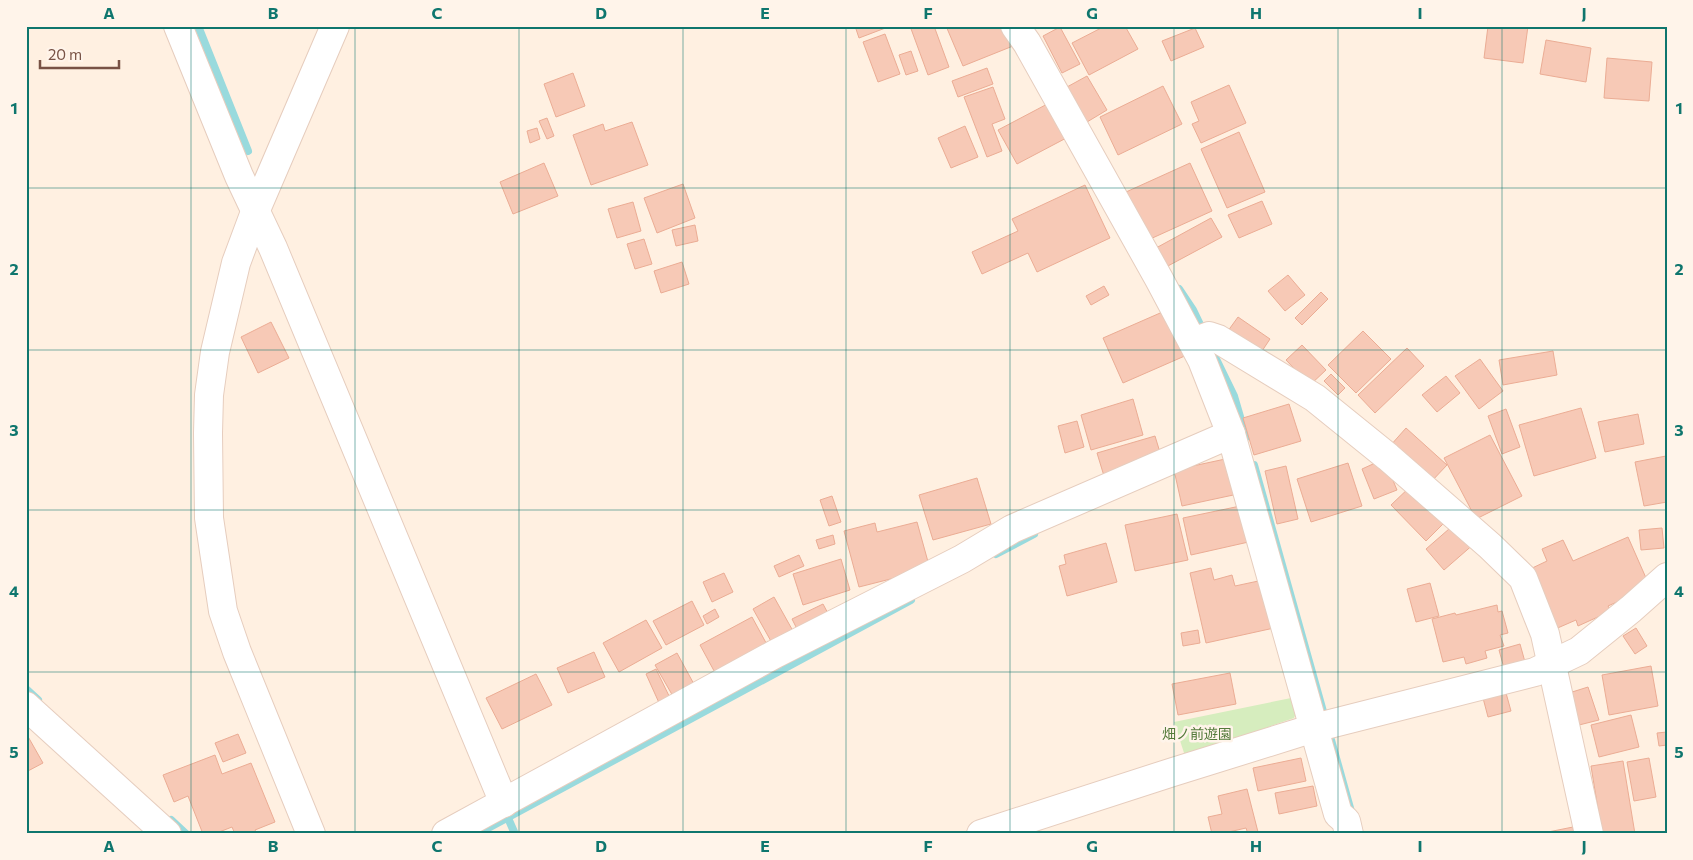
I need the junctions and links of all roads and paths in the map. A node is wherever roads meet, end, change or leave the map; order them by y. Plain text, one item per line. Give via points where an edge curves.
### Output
1 (178, 26) edge
2 (334, 26) edge
3 (1015, 26) edge
4 (255, 212) junction
5 (1201, 339) junction
6 (1231, 434) junction
7 (1667, 577) edge
8 (1552, 664) junction
9 (26, 706) edge
10 (1323, 726) junction
11 (504, 803) junction
12 (167, 834) edge
13 (311, 834) edge
14 (446, 834) edge
15 (981, 834) edge
16 (1349, 834) edge
17 (1589, 834) edge

1 - 4 street
2 - 4 street
3 - 5 street
4 - 11 street via 273,248
4 - 13 street via 236,263 215,352 209,404 209,518 224,611 237,652
5 - 6 street
5 - 8 street via 1218,339 1315,398 1497,552 1523,578 1545,634
6 - 10 street
6 - 11 street via 1012,529
7 - 8 street via 1579,651
8 - 10 street via 1535,672
8 - 17 street
9 - 12 street
10 - 15 street
10 - 16 street via 1338,814 1346,821
11 - 14 street

